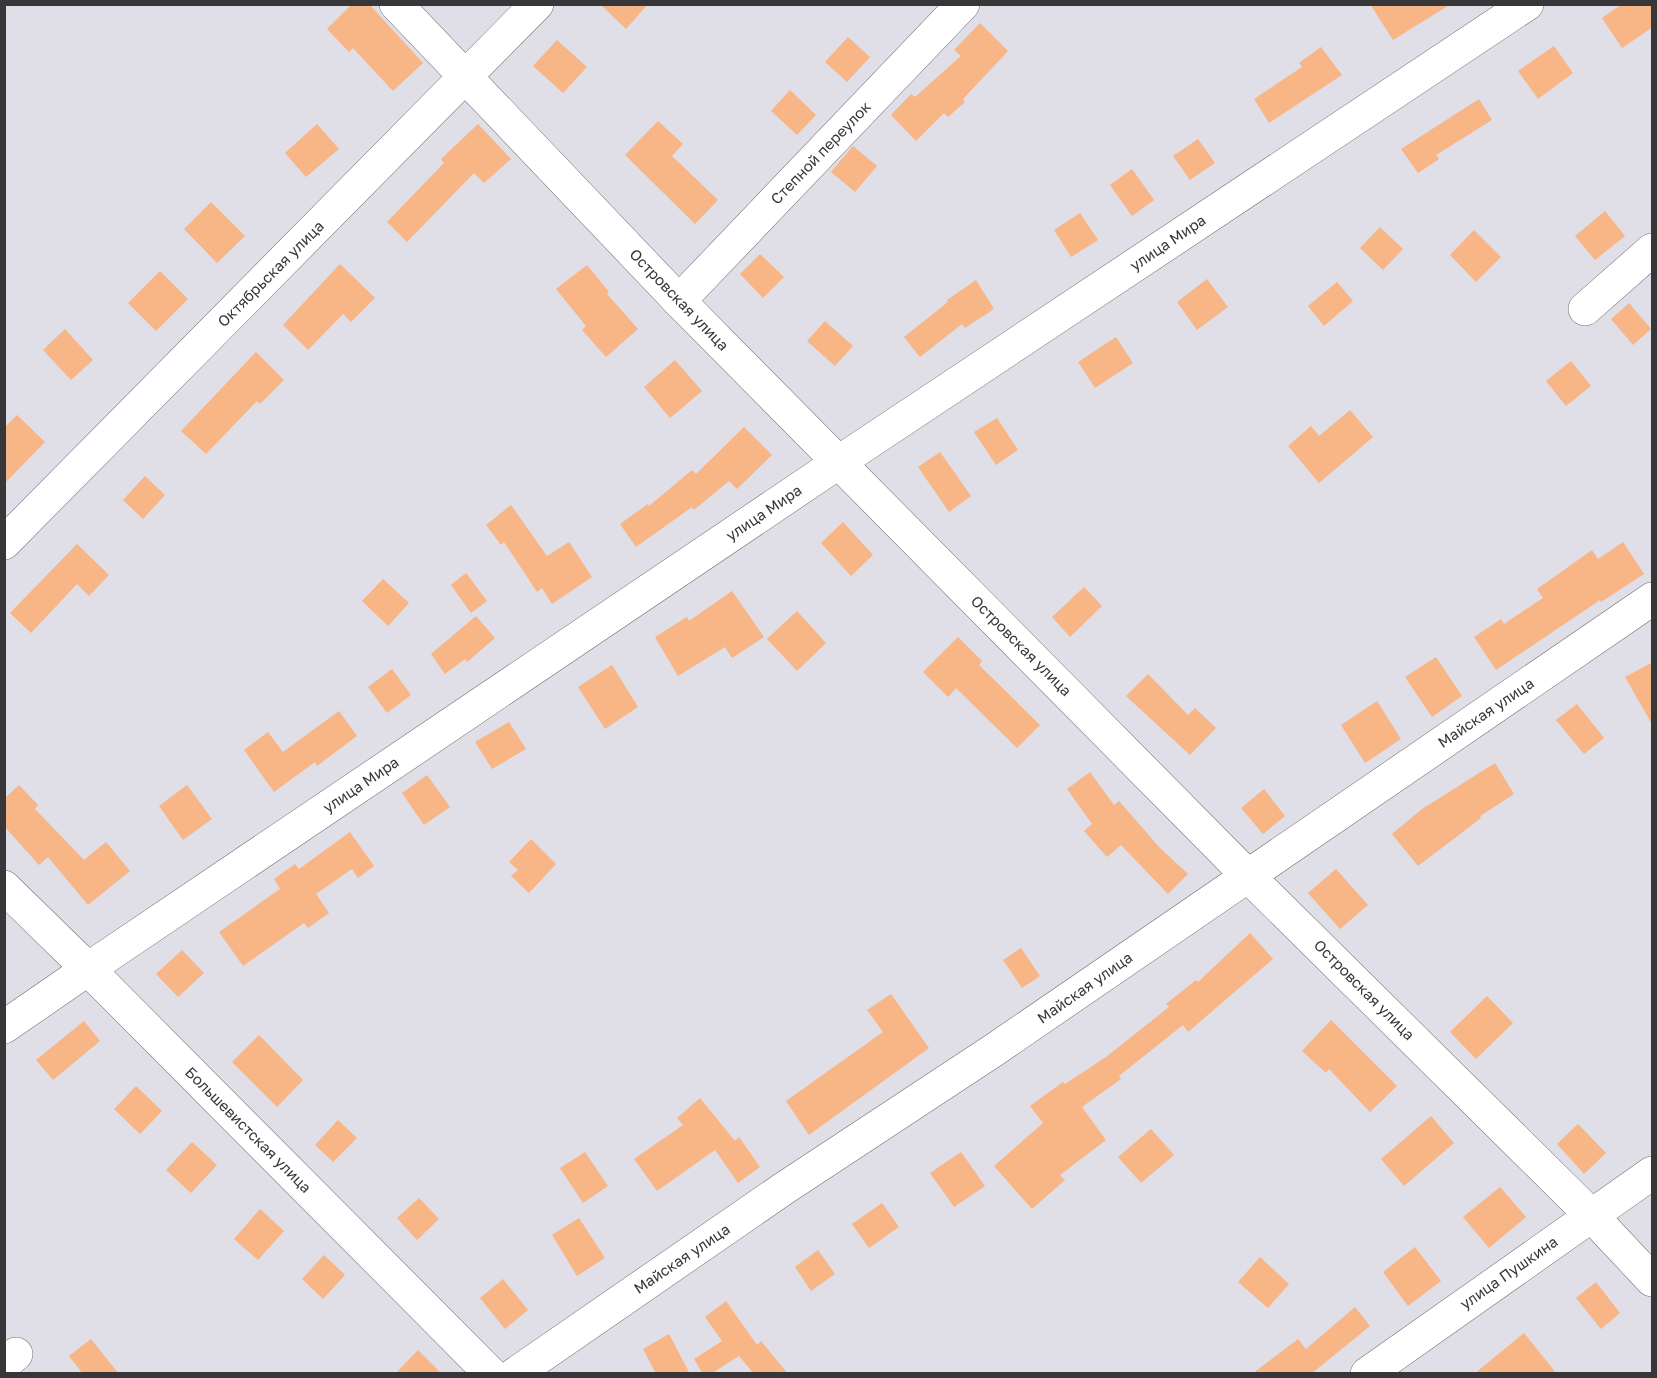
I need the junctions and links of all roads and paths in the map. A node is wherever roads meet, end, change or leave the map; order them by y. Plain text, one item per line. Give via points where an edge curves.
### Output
1 (396, 4) edge
2 (537, 4) edge
3 (963, 4) edge
4 (1527, 4) edge
5 (467, 76) junction
6 (1653, 250) edge
7 (678, 301) junction
8 (1585, 309) dead end
9 (839, 462) junction
10 (4, 543) edge
11 (1653, 599) edge
12 (1248, 876) junction
13 (4, 887) edge
14 (88, 969) junction
15 (4, 1027) edge
16 (1653, 1173) edge
17 (1591, 1215) junction
18 (1653, 1280) edge
19 (491, 1374) edge
20 (515, 1374) edge
21 (1367, 1374) edge

1 - 5 street, Островская улица
2 - 5 street, Октябрьская улица
3 - 7 street, Степной переулок
4 - 9 street, улица Мира
5 - 7 street, Островская улица
5 - 10 street, Октябрьская улица
6 - 8 street
7 - 9 street, Островская улица
9 - 12 street, Островская улица
9 - 14 street, улица Мира
11 - 12 street, Майская улица
12 - 17 street, Островская улица
12 - 20 street, Майская улица
13 - 14 street, Большевистская улица
14 - 15 street, улица Мира
14 - 19 street, Большевистская улица
16 - 17 street, улица Пушкина
17 - 18 street, Островская улица
17 - 21 street, улица Пушкина

